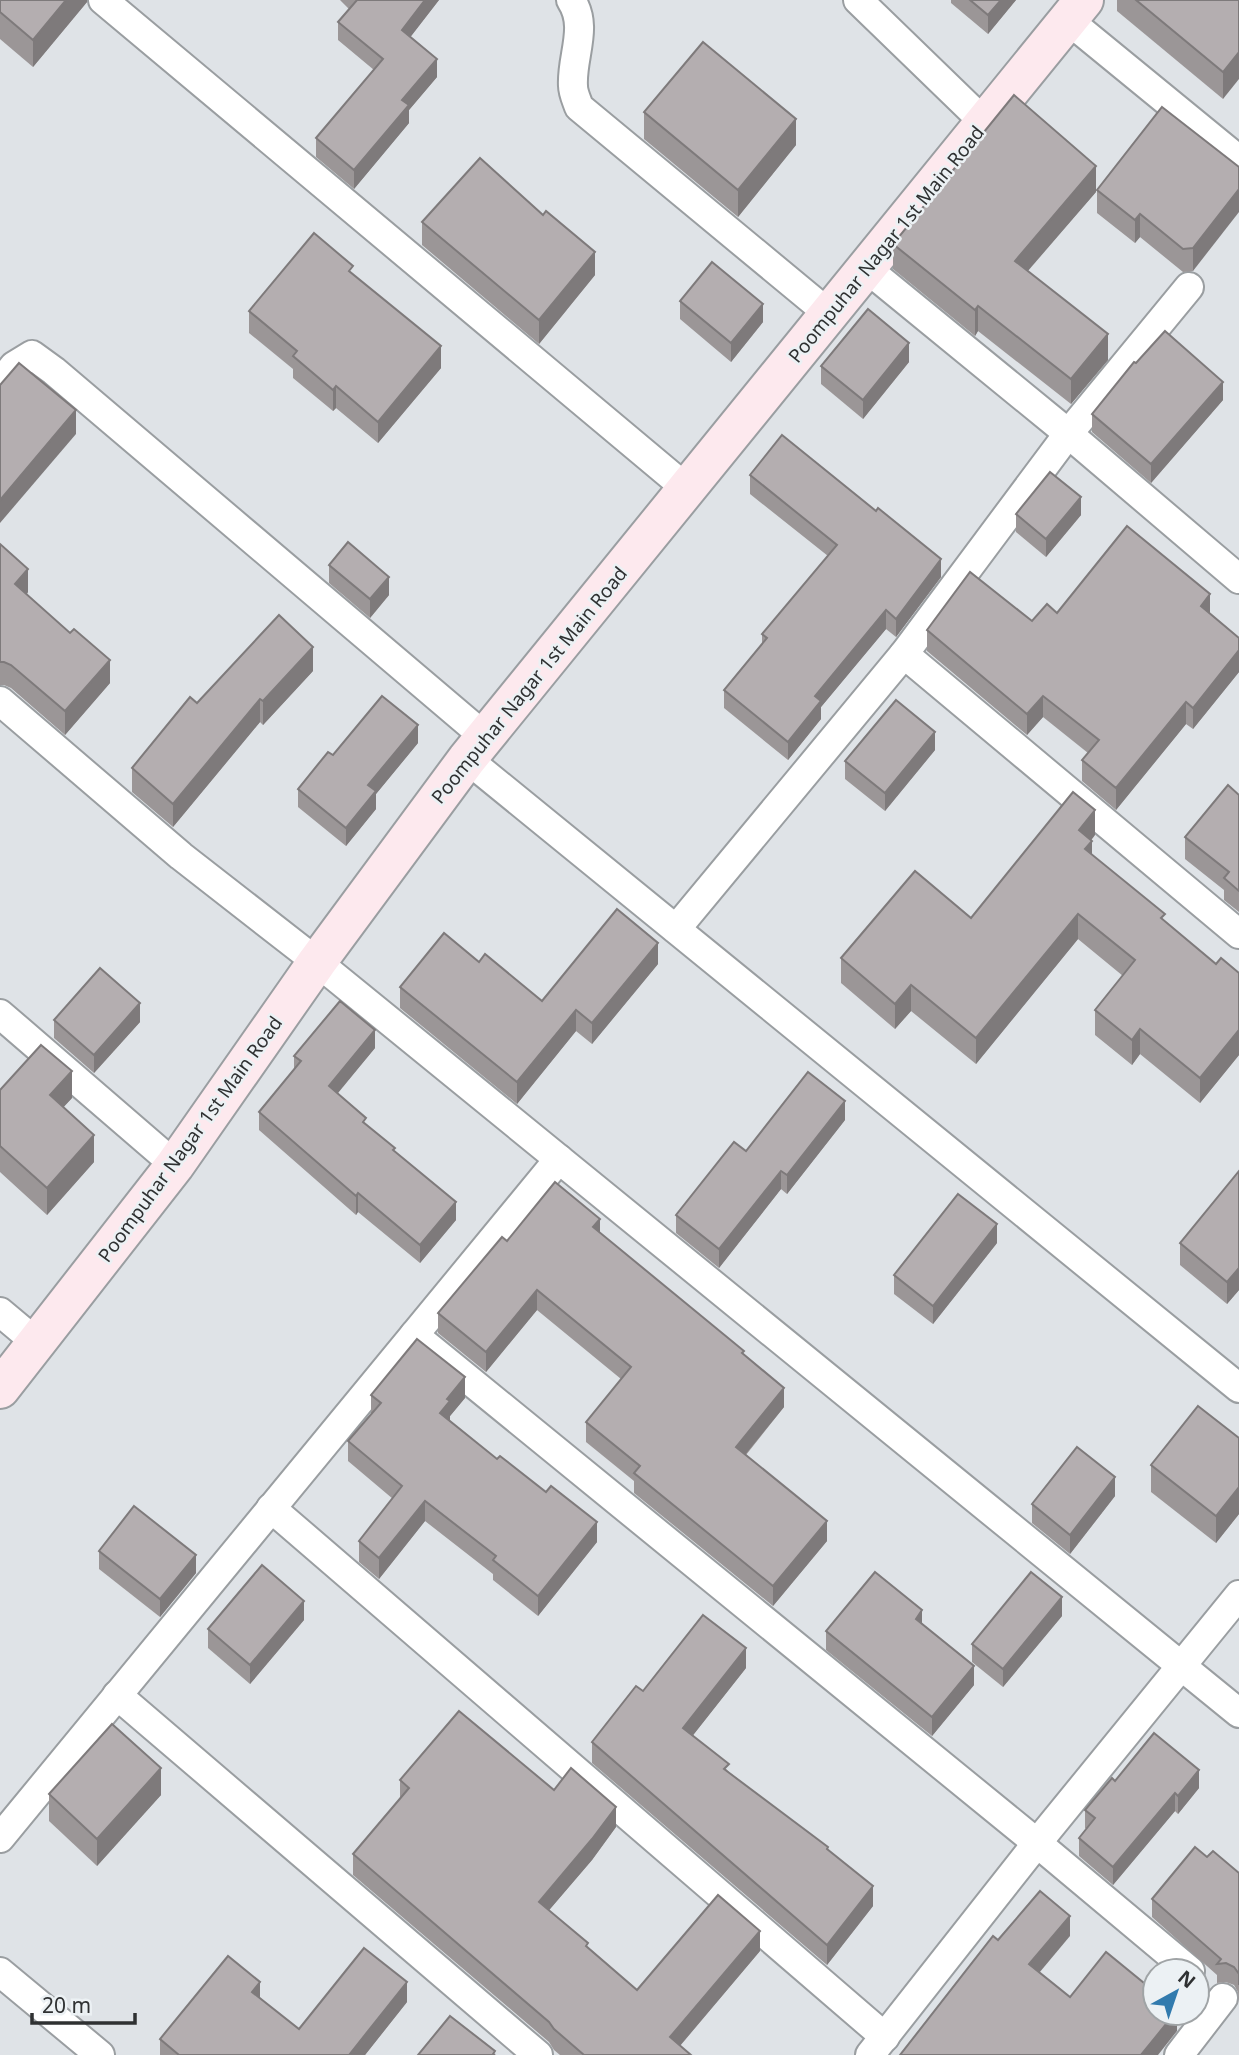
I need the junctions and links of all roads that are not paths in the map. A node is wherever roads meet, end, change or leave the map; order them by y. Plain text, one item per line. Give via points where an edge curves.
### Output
1 (103, 0) edge
2 (570, 0) edge
3 (858, 0) edge
4 (1076, 10) edge
5 (985, 123) junction
6 (1239, 160) edge
7 (866, 268) junction
8 (1189, 287) dead end
9 (829, 314) junction
10 (0, 383) edge
11 (1068, 434) junction
12 (687, 489) junction
13 (1239, 579) edge
14 (904, 654) junction
15 (0, 701) edge
16 (476, 748) junction
17 (676, 929) junction
18 (1239, 934) edge
19 (317, 962) junction
20 (0, 1014) edge
21 (559, 1159) junction
22 (176, 1165) junction
23 (0, 1311) edge
24 (414, 1335) junction
25 (37, 1343) junction
26 (1239, 1388) edge
27 (0, 1389) edge
28 (271, 1508) junction
29 (1239, 1595) edge
30 (1181, 1666) junction
31 (117, 1695) junction
32 (1239, 1713) edge
33 (0, 1838) edge
34 (1037, 1843) junction
35 (1173, 1957) edge
36 (0, 1972) edge
37 (1211, 1989) edge
38 (1231, 2005) edge
39 (878, 2046) edge
40 (100, 2055) edge
41 (538, 2055) edge
42 (1179, 2055) edge

1 - 12 street
2 - 9 street via 580,34 573,86 579,107
3 - 5 street
4 - 5 main road, Poompuhar Nagar 1st Main Road
4 - 6 street
5 - 7 main road, Poompuhar Nagar 1st Main Road
7 - 9 main road, Poompuhar Nagar 1st Main Road
7 - 11 street
8 - 11 street
9 - 12 main road, Poompuhar Nagar 1st Main Road
10 - 16 street via 14,366 32,355 43,363
11 - 13 street
11 - 14 street
12 - 16 main road, Poompuhar Nagar 1st Main Road
14 - 17 street
14 - 18 street
15 - 19 street via 181,856
16 - 17 street
16 - 19 main road, Poompuhar Nagar 1st Main Road
17 - 26 street
19 - 21 street
19 - 22 main road, Poompuhar Nagar 1st Main Road
20 - 22 street
21 - 24 street
21 - 30 street
22 - 25 main road, Poompuhar Nagar 1st Main Road
23 - 25 street
24 - 28 street
24 - 34 street
25 - 27 main road, Poompuhar Nagar 1st Main Road
28 - 31 street
28 - 39 street
29 - 30 street
30 - 32 street
30 - 34 street
31 - 33 street
31 - 41 street
34 - 35 street
34 - 39 street
36 - 40 street
37 - 38 street
38 - 42 street

